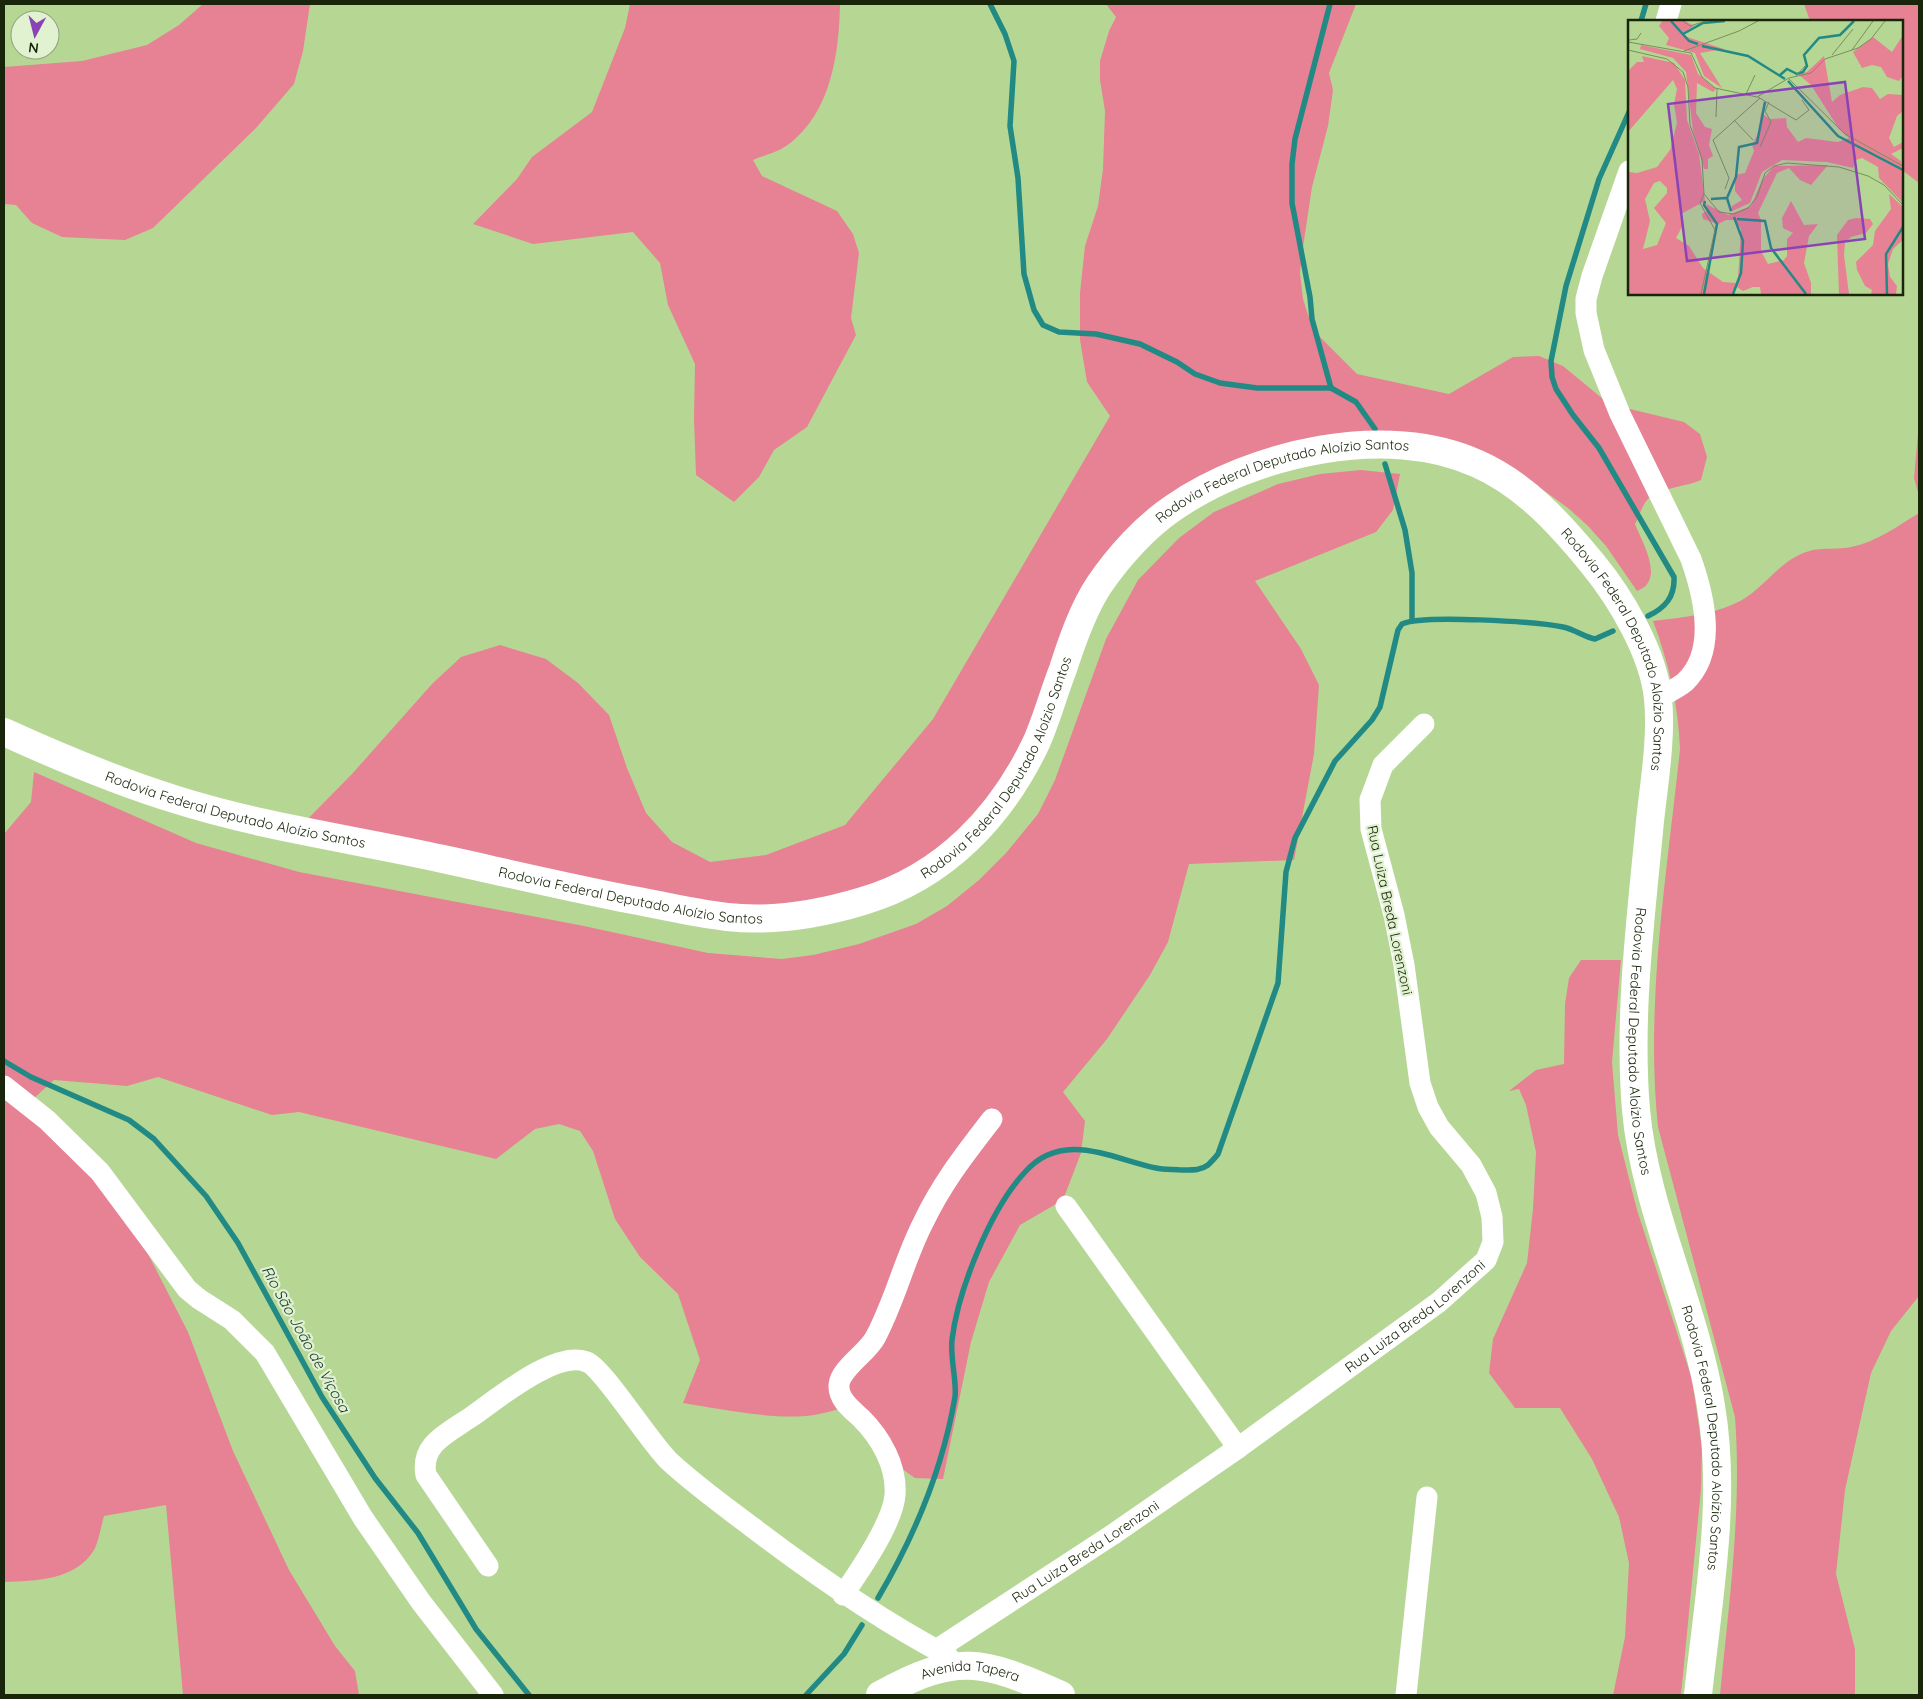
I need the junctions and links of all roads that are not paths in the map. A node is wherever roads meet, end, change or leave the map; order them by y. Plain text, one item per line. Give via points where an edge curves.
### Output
1 (1671, 4) edge
2 (1666, 20) edge
3 (1628, 174) edge
4 (1658, 698) junction
5 (1424, 724) dead end
6 (4, 732) edge
7 (4, 1086) edge
8 (992, 1119) dead end
9 (1066, 1206) dead end
10 (1238, 1448) junction
11 (1427, 1497) dead end
12 (488, 1566) dead end
13 (843, 1595) junction
14 (936, 1650) junction
15 (965, 1665) junction
16 (493, 1695) edge
17 (880, 1695) edge
18 (1061, 1695) edge
19 (1406, 1695) edge
20 (1698, 1695) edge

1 - 2 street
3 - 4 street via 1592,276 1586,313 1594,350 1620,414 1691,560 1703,603 1703,651 1699,663 1684,682
4 - 6 main road, Rodovia Federal Deputado Aloízio Santos via 1643,648 1611,586 1551,514 1480,464 1438,450 1358,444 1256,466 1207,487 1167,511 1131,546 1095,589 1067,655 1038,738 1002,800 976,834 942,863 901,886 866,900 822,911 769,918 730,917 575,889 262,821 181,802 131,785
4 - 20 main road, Rodovia Federal Deputado Aloízio Santos via 1657,753 1637,956 1634,1069 1637,1116 1647,1173 1700,1352 1715,1435 1715,1530
5 - 10 street, Rua Luiza Breda Lorenzoni via 1383,765 1370,800 1370,830 1394,915 1404,965 1420,1083 1439,1127 1471,1165 1486,1193 1492,1217 1493,1242 1486,1260 1446,1296
7 - 16 street via 47,1120 100,1172 187,1289 232,1320 265,1353 363,1518 421,1602
8 - 13 street via 944,1182 922,1224 872,1344 841,1376 839,1391 842,1398 864,1422 889,1459 895,1497 875,1545
9 - 10 street
10 - 14 street, Rua Luiza Breda Lorenzoni via 1112,1536
11 - 19 street
12 - 13 street via 426,1475 426,1454 452,1430 531,1376 548,1367 578,1360 588,1362 598,1372 668,1460
13 - 14 street
14 - 15 street
15 - 17 main road, Avenida Tapera via 941,1667
15 - 18 main road, Avenida Tapera via 995,1668

